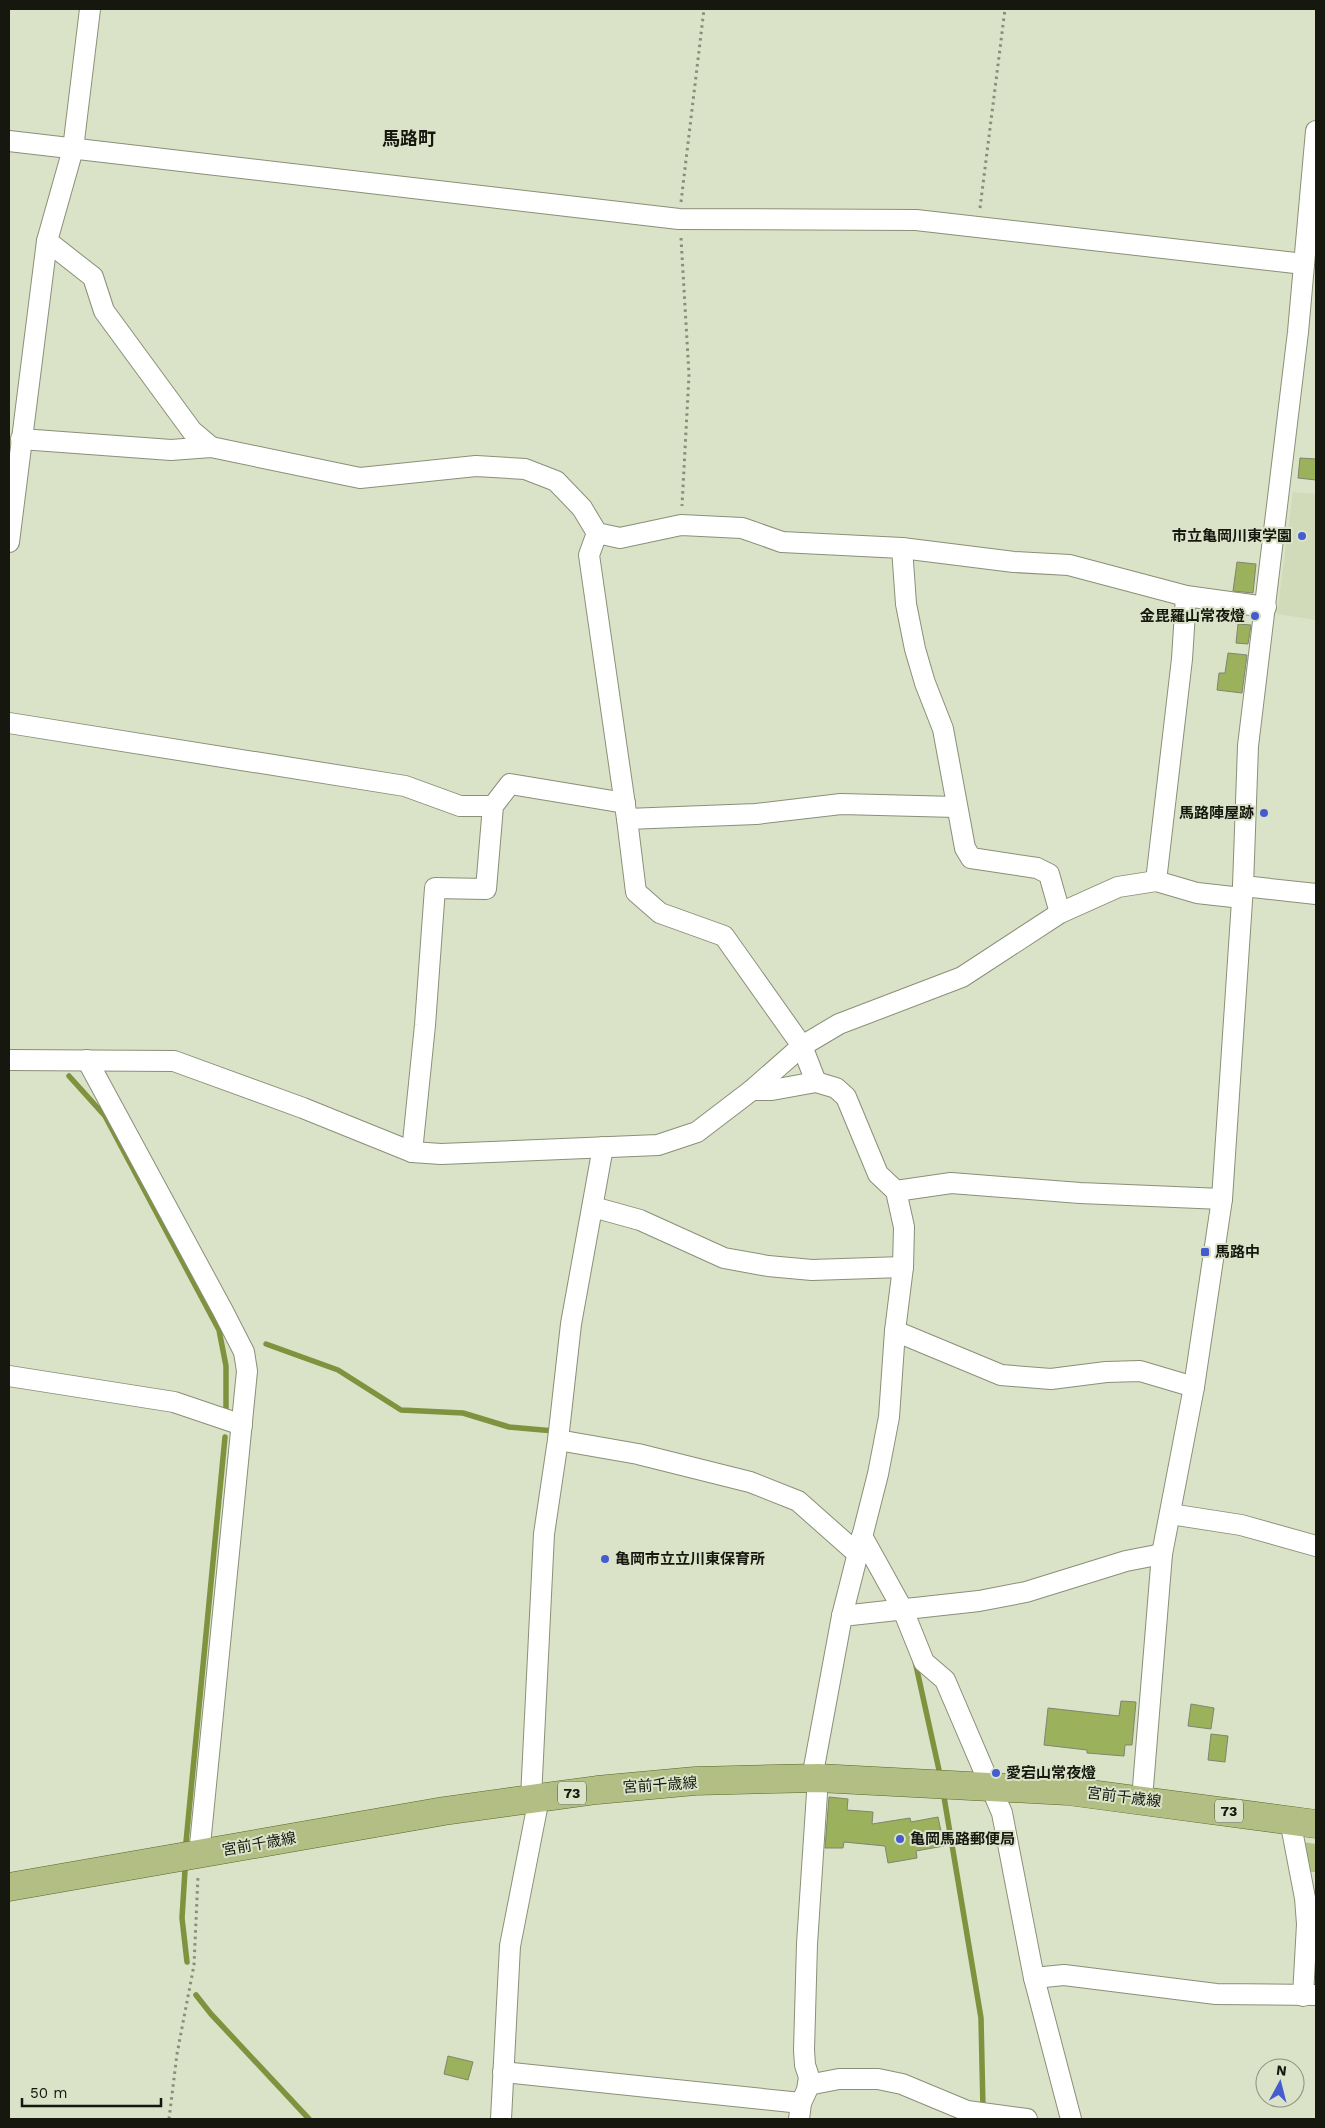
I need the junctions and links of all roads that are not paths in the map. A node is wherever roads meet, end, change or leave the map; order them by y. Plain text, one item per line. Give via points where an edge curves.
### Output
1 (90, 9) edge
2 (1316, 131) edge
3 (9, 141) edge
4 (73, 149) junction
5 (47, 241) junction
6 (1304, 264) junction
7 (21, 439) junction
8 (211, 448) junction
9 (597, 532) junction
10 (9, 542) edge
11 (902, 548) junction
12 (1186, 596) junction
13 (1266, 607) junction
14 (9, 723) edge
15 (493, 806) junction
16 (956, 807) junction
17 (626, 811) junction
18 (1156, 880) junction
19 (1242, 892) junction
20 (1316, 894) edge
21 (1060, 913) junction
22 (802, 1046) junction
23 (9, 1060) edge
24 (87, 1060) junction
25 (816, 1082) junction
26 (752, 1090) junction
27 (603, 1147) junction
28 (412, 1152) junction
29 (896, 1191) junction
30 (1222, 1199) junction
31 (593, 1207) junction
32 (903, 1267) junction
33 (895, 1331) junction
34 (9, 1376) edge
35 (1194, 1387) junction
36 (242, 1425) junction
37 (558, 1440) junction
38 (1170, 1514) junction
39 (860, 1545) junction
40 (1316, 1546) edge
41 (1162, 1554) junction
42 (903, 1610) junction
43 (842, 1616) junction
44 (815, 1778) junction
45 (990, 1787) junction
46 (535, 1798) junction
47 (1142, 1799) junction
48 (1303, 1822) edge
49 (199, 1855) junction
50 (9, 1887) edge
51 (1034, 1978) junction
52 (1310, 1995) edge
53 (503, 2072) junction
54 (803, 2102) edge
55 (501, 2119) edge
56 (1027, 2119) edge
57 (1071, 2119) edge

1 - 4 street
2 - 6 street
3 - 4 street
4 - 5 street
4 - 6 street via 679,219 916,220
5 - 7 street
5 - 8 street via 93,277 104,311 192,431
6 - 13 street
7 - 8 street via 171,450
7 - 10 street
8 - 9 street via 360,478 476,466 525,469 556,482 582,508
9 - 11 street via 620,538 681,525 742,528 782,542
9 - 17 street via 589,555
11 - 12 street via 1070,566
11 - 16 street via 906,604 915,649 943,729
12 - 13 street
12 - 18 street via 1182,659
13 - 19 street via 1248,746
14 - 15 street via 405,786 460,806
15 - 17 street via 510,784
15 - 28 street via 486,889 434,888
16 - 17 street via 841,804 756,814
16 - 21 street via 965,848 971,858 1037,868 1049,874
17 - 22 street via 636,892 660,913 724,936
18 - 19 street via 1197,893
18 - 21 street via 1118,887
19 - 20 street
19 - 30 street
21 - 22 street via 962,977 839,1024
22 - 25 street
22 - 26 street
23 - 24 street
24 - 28 street via 174,1061
24 - 36 street via 244,1352 247,1371
25 - 26 street
25 - 29 street via 836,1088 846,1097 878,1174
26 - 27 street via 697,1132 658,1145
27 - 28 street via 441,1154
27 - 31 street
29 - 30 street via 951,1184
29 - 32 street via 904,1227
30 - 35 street
31 - 32 street via 640,1220 724,1258 812,1270
31 - 37 street via 571,1324
32 - 33 street
33 - 35 street via 1001,1375 1051,1379 1140,1371
33 - 39 street via 889,1417
34 - 36 street via 174,1402
35 - 38 street
36 - 49 street
37 - 39 street via 638,1454 750,1482 798,1501
37 - 46 street via 544,1534
38 - 40 street via 1241,1525
38 - 41 street
39 - 42 street
39 - 43 street
41 - 42 street via 1126,1561 1026,1592
41 - 47 street
42 - 43 street
42 - 45 street via 924,1662 945,1680
43 - 44 street
44 - 45 main road, 宮前千歳線 / 73
44 - 46 main road, 宮前千歳線 / 73 via 694,1781
44 - 54 street via 804,2050 804,2065 809,2077
45 - 47 main road, 宮前千歳線 / 73 via 1068,1790
45 - 51 street via 1002,1813
46 - 49 main road, 宮前千歳線 / 73
46 - 53 street via 510,1946
47 - 48 main road, 宮前千歳線 / 73
48 - 52 street
49 - 50 main road, 宮前千歳線 / 73
51 - 52 street via 1064,1975 1216,1994
51 - 57 street
53 - 54 street
53 - 55 street
54 - 56 street via 839,2079 878,2079 902,2084 967,2111

